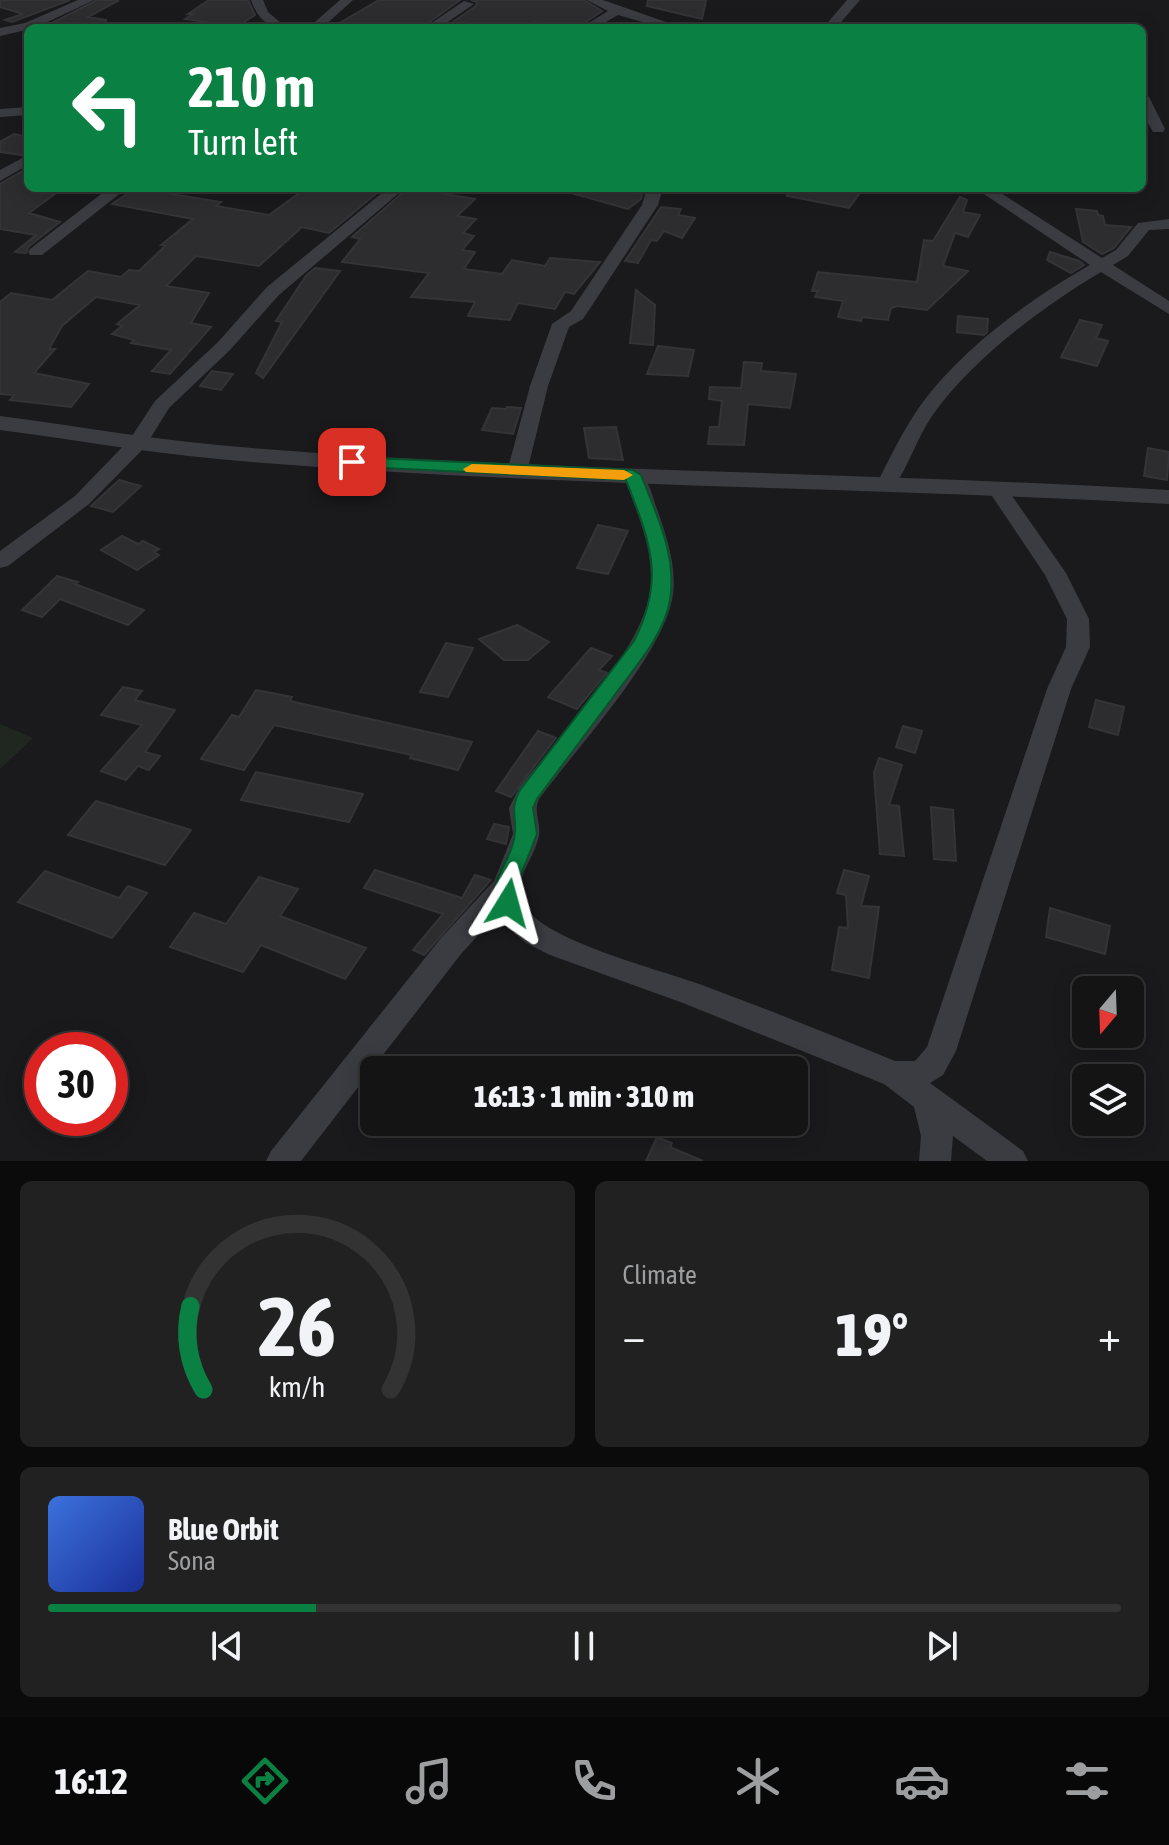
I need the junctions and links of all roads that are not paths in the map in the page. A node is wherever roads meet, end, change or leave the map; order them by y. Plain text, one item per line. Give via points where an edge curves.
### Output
1 (88, 0) edge
2 (257, 0) edge
3 (347, 0) edge
4 (593, 0) edge
5 (854, 0) edge
6 (468, 4) dead end
7 (617, 11) junction
8 (34, 24) edge
9 (276, 24) edge
10 (319, 24) edge
11 (436, 24) edge
12 (594, 24) edge
13 (663, 24) edge
14 (833, 24) edge
15 (24, 27) edge
16 (0, 32) edge
17 (1146, 106) edge
18 (24, 111) edge
19 (0, 113) edge
20 (1156, 129) edge
21 (24, 161) edge
22 (0, 176) edge
23 (114, 192) edge
24 (392, 192) edge
25 (654, 192) edge
26 (989, 192) edge
27 (1169, 224) edge
28 (36, 252) dead end
29 (1101, 267) junction
30 (1169, 309) edge
31 (0, 423) edge
32 (138, 443) junction
33 (517, 472) junction
34 (633, 475) junction
35 (887, 483) junction
36 (996, 487) junction
37 (1169, 497) edge
38 (0, 561) edge
39 (505, 887) junction
40 (894, 1074) junction
41 (924, 1097) junction
42 (282, 1161) edge
43 (935, 1161) edge
44 (1012, 1161) edge

1 - 8 street
2 - 9 street via 262,14
3 - 10 street
4 - 7 street
5 - 14 street
6 - 11 street
7 - 12 street
7 - 13 street
15 - 16 street
17 - 20 street
18 - 19 street
21 - 22 street
23 - 28 street
24 - 32 street via 273,291 162,405
25 - 33 street via 577,315 561,324
26 - 29 street
27 - 29 street via 1144,226 1122,253
29 - 30 street
29 - 35 street via 1062,288 979,353 924,414
31 - 32 street
32 - 33 street
32 - 38 street via 82,500
33 - 34 street
34 - 35 street
34 - 39 street via 659,545 661,598 656,615 642,644 528,795 522,808 526,834
35 - 36 street
36 - 37 street
36 - 40 street via 1055,573 1078,619 1078,647 1059,689 941,1051 932,1067 915,1076
39 - 40 street via 518,920 560,947
39 - 42 street via 451,946
40 - 41 street
41 - 43 street via 935,1118
41 - 44 street

